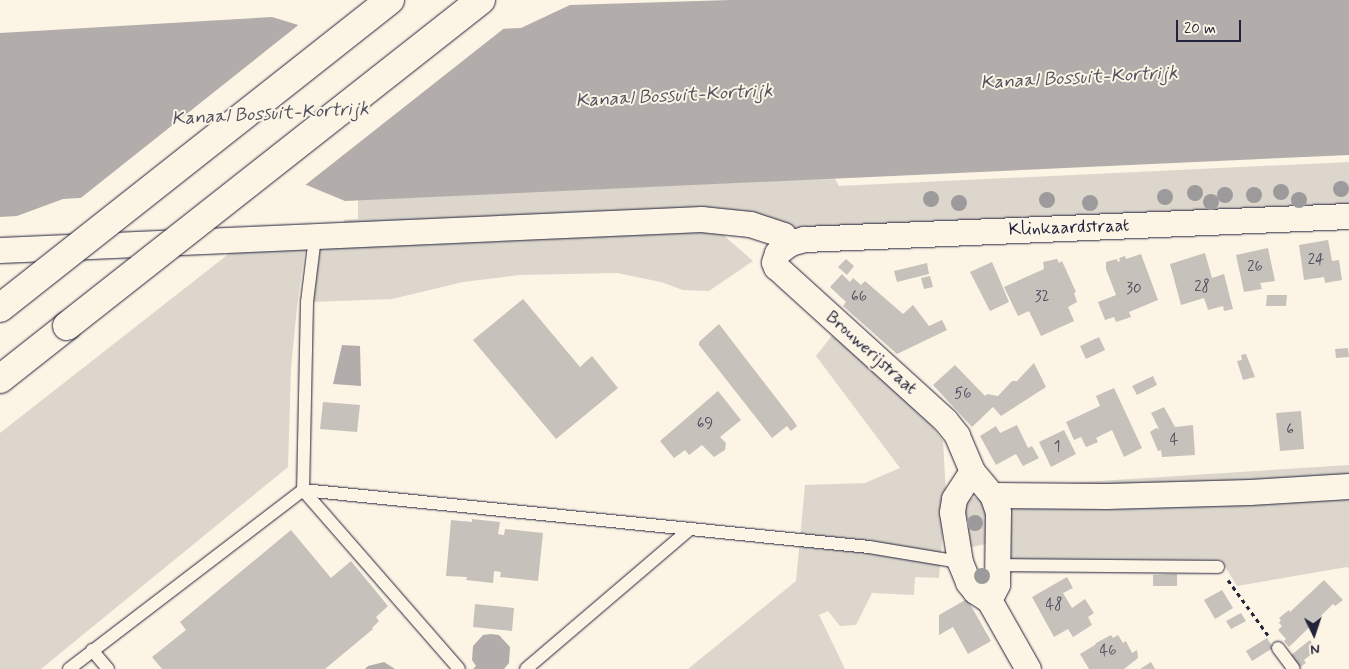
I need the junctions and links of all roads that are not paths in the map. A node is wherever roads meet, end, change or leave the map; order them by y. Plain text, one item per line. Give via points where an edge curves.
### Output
1 (390, 0) edge
2 (481, 0) edge
3 (1349, 216) edge
4 (315, 237) junction
5 (790, 244) junction
6 (0, 250) edge
7 (0, 308) edge
8 (0, 379) edge
9 (972, 471) junction
10 (1349, 486) edge
11 (303, 490) junction
12 (992, 494) junction
13 (690, 529) junction
14 (960, 562) junction
15 (998, 565) junction
16 (1218, 567) road end
17 (989, 600) junction
18 (1278, 648) road end
19 (92, 650) junction
20 (69, 669) edge
21 (108, 669) edge
22 (459, 669) edge
23 (526, 669) edge
24 (1028, 669) edge
25 (1294, 669) edge

1 - 7 highway, bridge
2 - 8 highway, bridge
3 - 5 street, Klinkaardstraat via 848,236 804,239
4 - 5 street via 702,219 750,224 783,234
4 - 6 street
4 - 11 lane via 307,302
5 - 9 street, Brouwerijstraat via 777,254 776,268 945,420 957,435
9 - 12 street, Brouwerijstraat
9 - 14 street via 954,499 952,512
10 - 12 street via 1241,493
11 - 13 lane
11 - 19 lane
11 - 22 lane
12 - 15 street, Brouwerijstraat via 998,512
13 - 14 lane via 869,547
13 - 23 lane
14 - 15 street via 989,559
14 - 17 street via 968,582
15 - 16 lane
15 - 17 street, Brouwerijstraat via 997,584
17 - 24 street
18 - 25 lane
19 - 20 lane
19 - 21 lane

